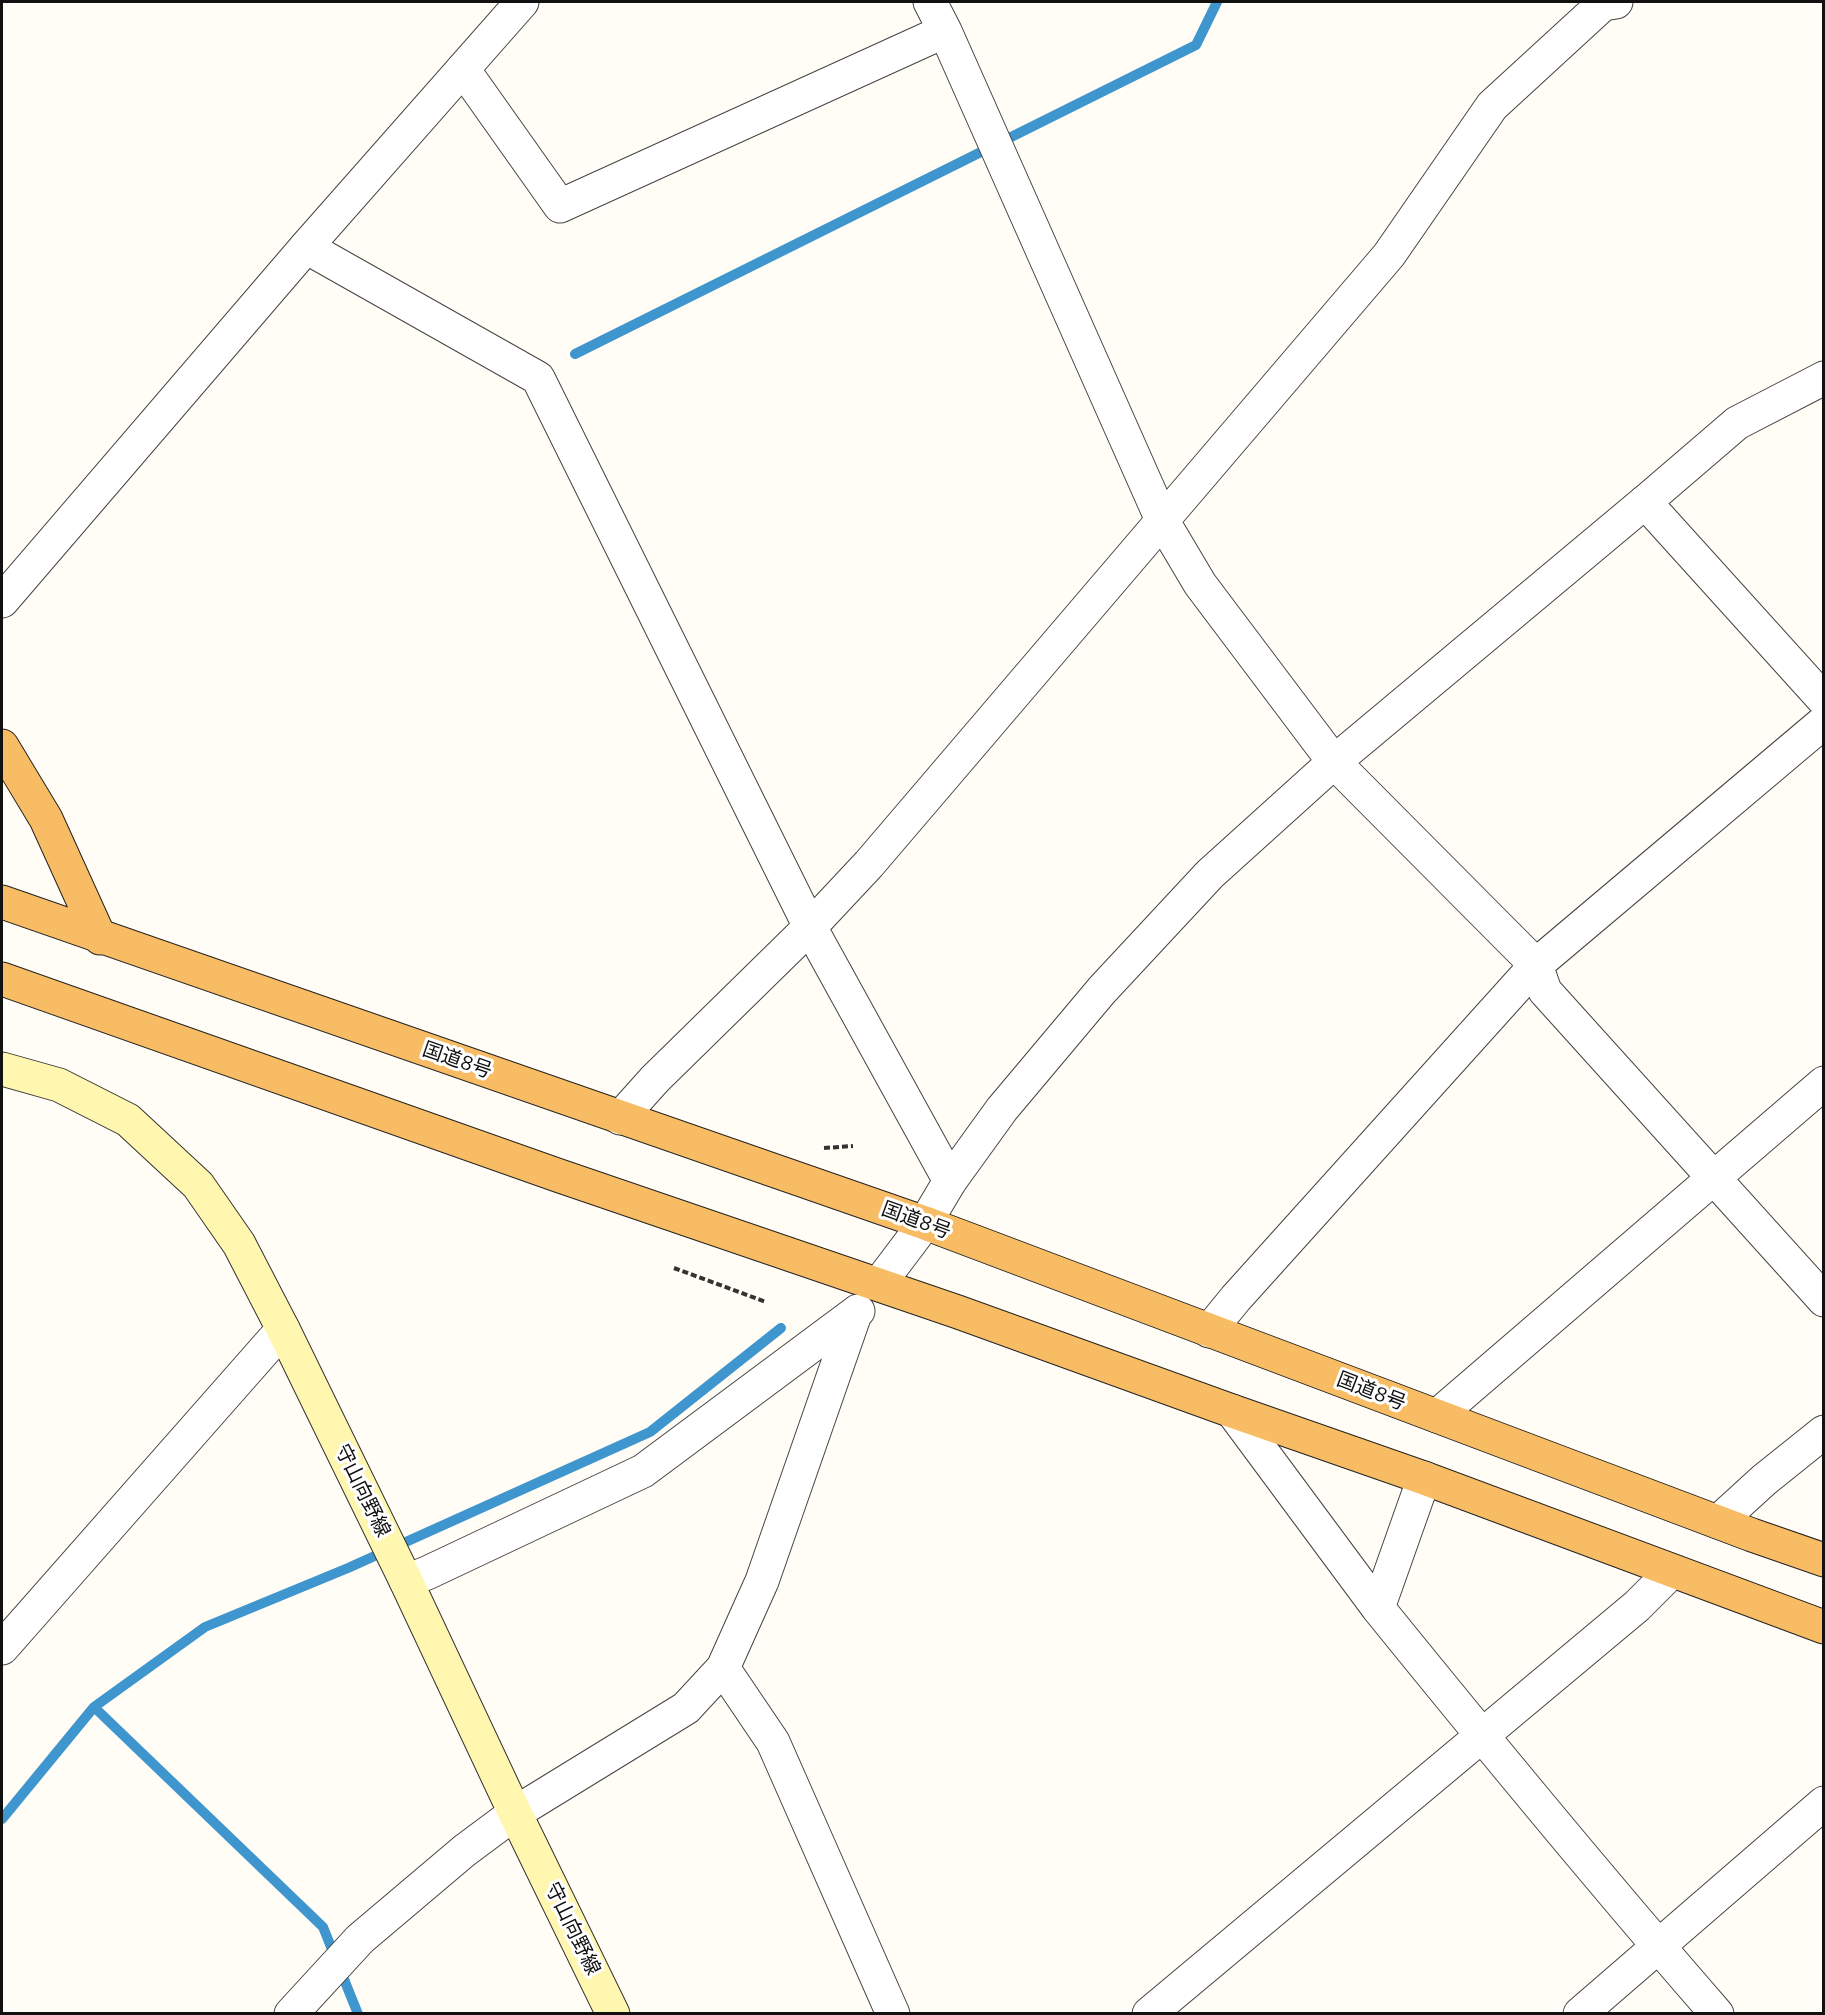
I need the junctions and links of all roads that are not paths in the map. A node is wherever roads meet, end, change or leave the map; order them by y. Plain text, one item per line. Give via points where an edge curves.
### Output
1 (522, 2) edge
2 (930, 2) edge
3 (1616, 2) edge
4 (945, 31) junction
5 (463, 69) junction
6 (306, 247) junction
7 (1824, 378) edge
8 (1645, 502) junction
9 (1162, 520) junction
10 (2, 601) edge
11 (1824, 700) edge
12 (1824, 722) edge
13 (2, 747) edge
14 (1334, 762) junction
15 (2, 902) edge
16 (810, 927) junction
17 (100, 938) junction
18 (1536, 965) junction
19 (2, 979) edge
20 (2, 1069) edge
21 (1824, 1083) edge
22 (620, 1118) junction
23 (1714, 1178) junction
24 (950, 1181) junction
25 (925, 1223) junction
26 (879, 1284) junction
27 (1824, 1300) edge
28 (855, 1314) junction
29 (283, 1329) junction
30 (1209, 1331) junction
31 (1232, 1412) junction
32 (1437, 1416) junction
33 (1824, 1432) edge
34 (1424, 1478) junction
35 (1718, 1522) junction
36 (1752, 1535) junction
37 (1824, 1551) edge
38 (1824, 1560) edge
39 (1672, 1571) junction
40 (406, 1581) junction
41 (1755, 1600) junction
42 (1378, 1608) junction
43 (1824, 1627) edge
44 (1824, 1640) edge
45 (2, 1648) edge
46 (723, 1668) junction
47 (1481, 1735) junction
48 (1824, 1803) edge
49 (514, 1813) junction
50 (1657, 1946) junction
51 (291, 2013) edge
52 (613, 2013) edge
53 (893, 2013) edge
54 (1149, 2013) edge
55 (1580, 2013) edge
56 (1717, 2013) edge

1 - 5 street
2 - 4 street
3 - 9 street via 1603,4 1492,106 1389,255
4 - 5 street via 560,206
4 - 9 street
5 - 6 street
6 - 10 street
6 - 16 street via 537,378
7 - 8 street via 1737,423
8 - 11 street
8 - 14 street
9 - 14 street via 1200,584
9 - 16 street via 869,864
12 - 18 street
13 - 17 highway via 46,819
14 - 18 street
14 - 24 street via 1210,874 1102,990 1002,1109
15 - 17 highway, 国道8号
16 - 22 street
16 - 24 street
17 - 22 highway, 国道8号
18 - 23 street via 1545,991
18 - 30 street
19 - 26 highway
20 - 29 main road, 守山向野線 via 60,1085 128,1120 198,1185 239,1244
21 - 23 street
22 - 25 highway, 国道8号
23 - 27 street
23 - 32 street
24 - 25 street
25 - 26 street
25 - 30 highway, 国道8号
26 - 28 street
26 - 31 highway
28 - 40 street via 643,1471
28 - 46 street via 762,1581
29 - 40 main road, 守山向野線
29 - 45 street
30 - 32 highway, 国道8号
31 - 34 highway
31 - 42 street
32 - 35 highway, 国道8号
33 - 35 street
34 - 39 highway
34 - 42 street
35 - 36 highway, 国道8号
36 - 37 highway
36 - 38 highway, 国道8号
39 - 41 highway
39 - 47 street via 1637,1606
40 - 49 main road, 守山向野線
41 - 43 highway
41 - 44 highway
42 - 47 street
46 - 49 street via 686,1708
46 - 53 street via 773,1742
47 - 50 street
47 - 54 street
48 - 50 street
49 - 51 street via 360,1939
49 - 52 main road, 守山向野線
50 - 55 street
50 - 56 street

